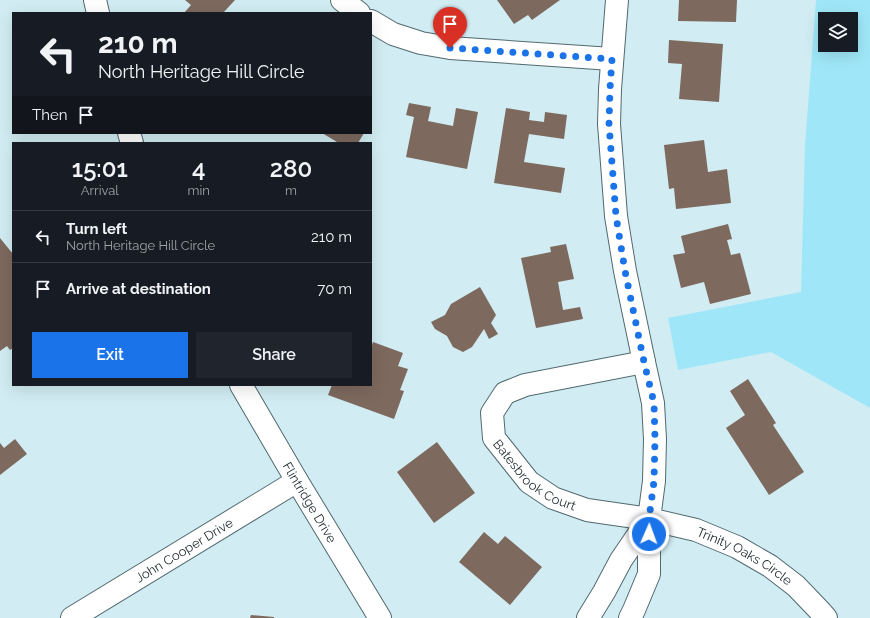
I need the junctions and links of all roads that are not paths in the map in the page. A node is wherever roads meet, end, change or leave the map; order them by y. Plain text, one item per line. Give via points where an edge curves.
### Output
1 (95, 0) edge
2 (342, 0) edge
3 (617, 0) edge
4 (98, 12) edge
5 (358, 12) edge
6 (372, 23) edge
7 (612, 59) junction
8 (644, 362) junction
9 (242, 386) edge
10 (297, 481) junction
11 (649, 519) junction
12 (72, 618) edge
13 (380, 618) edge
14 (588, 618) edge
15 (630, 618) edge
16 (826, 618) edge

1 - 4 street
2 - 5 street
3 - 7 street
6 - 7 street via 393,34 421,43 450,48
7 - 8 street via 609,124 616,216
8 - 11 street via 654,403 654,481
8 - 11 street, Batesbrook Court via 525,385 505,393 492,413 494,438 529,482 553,498 587,510
9 - 10 street, Flintridge Drive
10 - 12 street, John Cooper Drive
10 - 13 street, Flintridge Drive
11 - 14 street via 621,560
11 - 15 street via 649,574
11 - 16 street, Trinity Oaks Circle via 696,530 737,547 770,566 796,586

